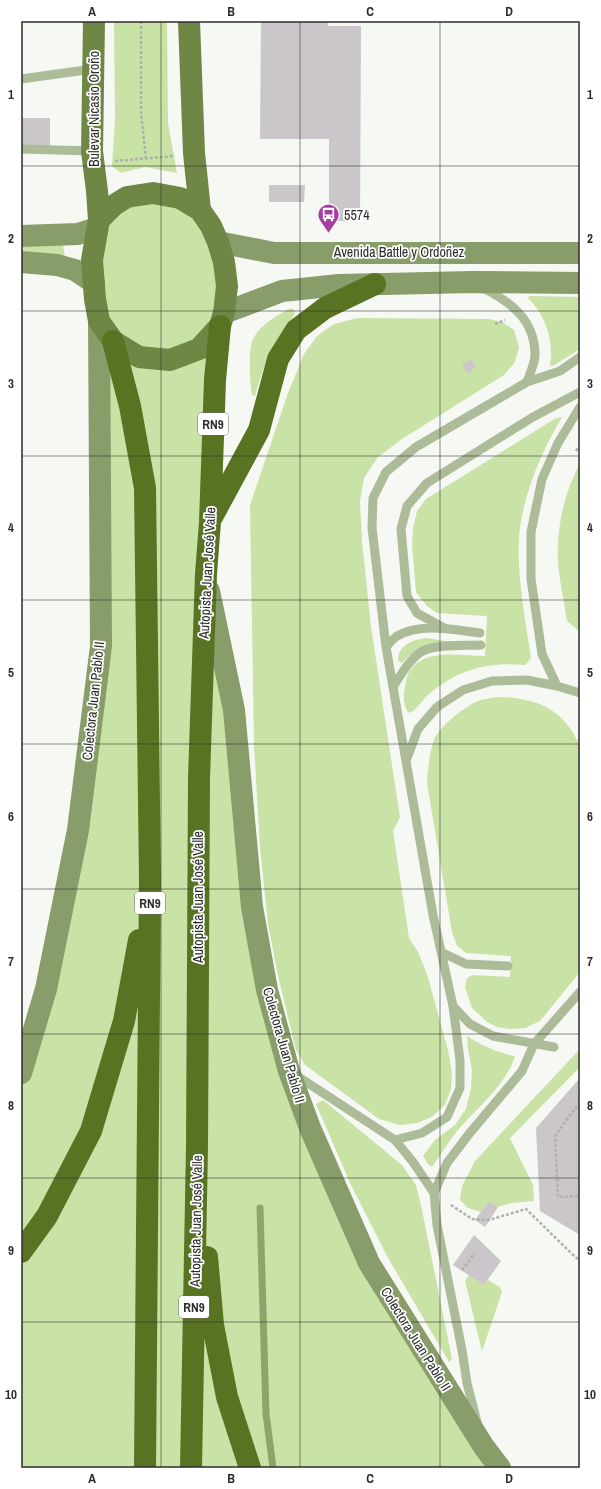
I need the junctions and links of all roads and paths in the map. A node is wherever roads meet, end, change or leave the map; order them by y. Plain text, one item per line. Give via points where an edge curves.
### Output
1 (94, 21) edge
2 (141, 21) edge
3 (189, 21) edge
4 (93, 69) junction
5 (21, 79) edge
6 (21, 149) edge
7 (194, 153) junction
8 (93, 157) junction
9 (146, 159) junction
10 (200, 210) junction
11 (98, 224) junction
12 (21, 236) edge
13 (218, 242) junction
14 (580, 254) edge
15 (21, 262) edge
16 (473, 282) junction
17 (94, 283) junction
18 (580, 283) edge
19 (375, 284) junction
20 (222, 320) junction
21 (99, 321) junction
22 (113, 341) junction
23 (580, 357) edge
24 (528, 382) junction
25 (580, 392) edge
26 (580, 407) edge
27 (580, 445) edge
28 (576, 451) dead end
29 (210, 522) junction
30 (206, 574) junction
31 (444, 628) junction
32 (480, 634) dead end
33 (480, 645) dead end
34 (386, 647) junction
35 (557, 686) junction
36 (393, 687) junction
37 (580, 693) edge
38 (405, 762) junction
39 (150, 880) junction
40 (441, 952) junction
41 (508, 966) dead end
42 (580, 992) edge
43 (453, 1006) junction
44 (534, 1044) junction
45 (554, 1047) dead end
46 (289, 1071) junction
47 (21, 1073) edge
48 (580, 1102) edge
49 (394, 1140) junction
50 (197, 1146) junction
51 (434, 1193) junction
52 (580, 1196) edge
53 (21, 1252) edge
54 (475, 1253) dead end
55 (580, 1260) edge
56 (458, 1275) dead end
57 (484, 1447) junction
58 (145, 1468) edge
59 (191, 1468) edge
60 (250, 1468) edge
61 (500, 1468) edge

1 - 4 main road, Bulevar Nicasio Oroño
2 - 9 path via 141,112
3 - 7 main road
4 - 5 lane
4 - 8 main road, Bulevar Nicasio Oroño
6 - 8 lane
7 - 9 path
7 - 10 main road
8 - 9 path
8 - 11 main road, Bulevar Nicasio Oroño
10 - 11 main road via 180,198 153,193 127,197 114,205
10 - 13 main road
11 - 12 main road via 78,234
11 - 17 main road, Bulevar Nicasio Oroño via 92,260
13 - 14 main road, Avenida Battle y Ordoñez via 274,253
13 - 20 main road via 227,286
15 - 17 main road via 57,265 75,270
16 - 18 main road
16 - 19 main road
16 - 24 lane via 503,298 521,314 531,332 535,356
17 - 21 main road, Bulevar Nicasio Oroño
19 - 20 main road via 282,291
19 - 29 highway via 325,308 296,330 278,359 259,430
20 - 22 main road via 199,349 170,360 139,357
20 - 29 highway, Autopista Juan José Valle / RN9 via 215,380
21 - 22 main road
21 - 47 main road, Colectora Juan Pablo II via 101,646 78,830 46,989
22 - 39 highway, RN9 via 130,406 145,488
23 - 24 lane via 560,371
24 - 34 lane via 416,447 386,472 373,498 372,528
25 - 31 lane via 533,417 427,483 407,506 401,529 407,596 417,612
26 - 35 lane via 558,443 542,479 531,532 531,579 542,654
27 - 28 path
29 - 30 highway, Autopista Juan José Valle / RN9
30 - 46 main road, Colectora Juan Pablo II via 234,710 252,907 267,990
30 - 50 highway, Autopista Juan José Valle / RN9 via 199,778
31 - 32 lane
31 - 34 lane via 419,629 397,636
33 - 36 lane via 424,650 407,664
34 - 36 lane
35 - 37 lane
35 - 38 lane via 527,680 492,681 463,690 437,707 418,729
36 - 38 lane
38 - 40 lane
39 - 53 highway via 124,1022 91,1131 47,1216
39 - 58 highway, RN9
40 - 41 lane via 466,964
40 - 43 lane
42 - 44 lane
43 - 44 lane via 470,1024 493,1036
43 - 49 lane via 460,1060 460,1088 447,1117 422,1133
44 - 45 lane
44 - 51 lane via 522,1071 447,1163
46 - 49 lane
46 - 57 main road, Colectora Juan Pablo II via 310,1128 369,1263
48 - 52 path via 555,1136 558,1197
49 - 51 lane
50 - 59 highway, Autopista Juan José Valle / RN9
50 - 60 highway via 214,1325 227,1397
51 - 55 path via 472,1219 489,1220 526,1208
51 - 57 lane via 437,1225 467,1383
54 - 56 path
57 - 61 main road, Colectora Juan Pablo II

